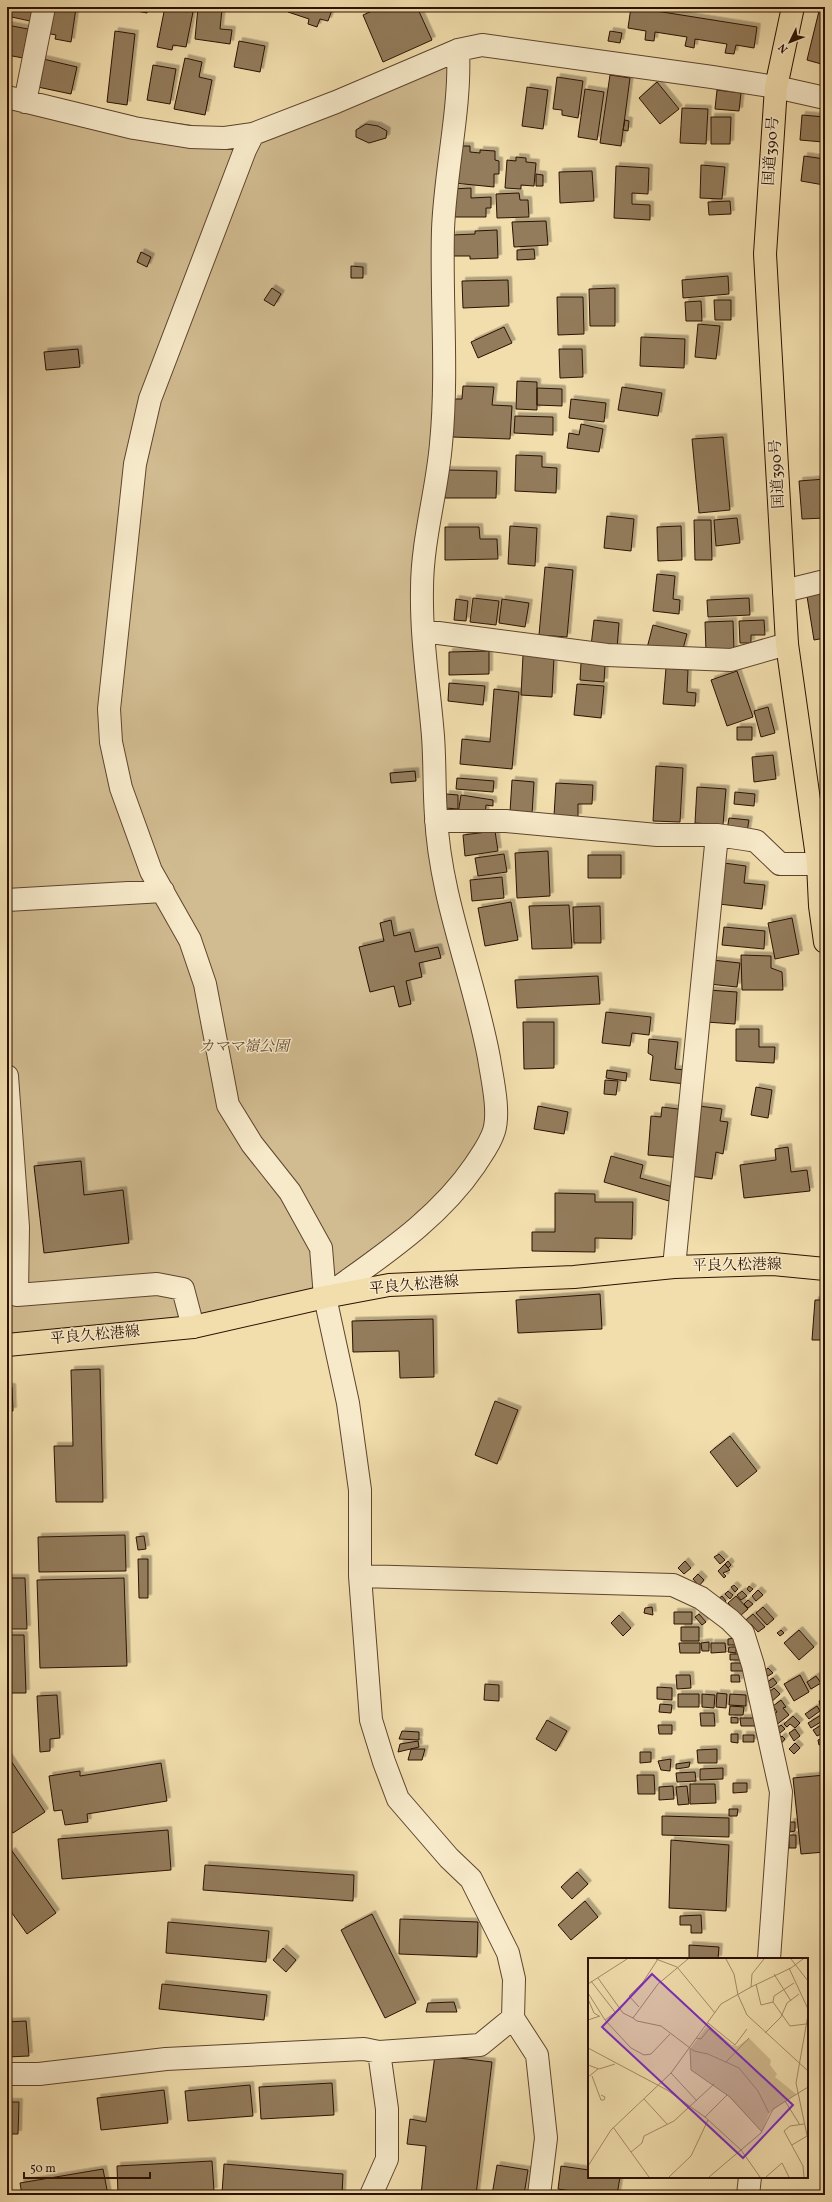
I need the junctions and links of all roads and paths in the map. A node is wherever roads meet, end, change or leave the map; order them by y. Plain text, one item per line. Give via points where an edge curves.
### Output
1 (44, 7) edge
2 (794, 7) edge
3 (458, 50) junction
4 (776, 88) junction
5 (825, 98) edge
6 (16, 100) edge
7 (253, 134) junction
8 (825, 581) edge
9 (784, 591) junction
10 (423, 630) junction
11 (787, 644) junction
12 (436, 821) junction
13 (717, 835) junction
14 (821, 864) edge
15 (162, 891) junction
16 (7, 900) edge
17 (825, 942) edge
18 (7, 1076) edge
19 (674, 1267) junction
20 (825, 1269) edge
21 (325, 1297) junction
22 (193, 1327) junction
23 (7, 1345) edge
24 (360, 1576) junction
25 (769, 1958) edge
26 (512, 2018) junction
27 (380, 2052) junction
28 (7, 2074) edge
29 (750, 2178) edge
30 (371, 2195) edge
31 (539, 2195) edge
32 (748, 2195) edge

1 - 6 street
2 - 4 main road, 国道390号
3 - 4 street via 482,45
3 - 7 street
3 - 10 street via 459,70 446,177 443,230 446,381 441,447 424,555 421,588
4 - 5 street
4 - 9 main road, 国道390号 via 765,254
6 - 7 street via 134,128 190,137 225,138
7 - 15 street via 150,399 135,464 109,709 121,788 151,871
8 - 9 street
9 - 11 main road, 国道390号
10 - 11 street via 607,655 730,660
10 - 12 street via 433,739
11 - 14 main road, 国道390号
12 - 13 street via 506,821 657,836
12 - 21 street via 444,876 483,1026 494,1086 496,1127 489,1145 464,1181 411,1234
13 - 14 street via 756,841 780,864
13 - 19 street
14 - 17 main road, 国道390号 via 820,906
15 - 16 street
15 - 21 street via 190,940 205,984 228,1105 252,1144 290,1192 321,1248
18 - 22 street via 18,1227 17,1295 157,1284 183,1289
19 - 20 main road, 平良久松港線 via 773,1264
19 - 21 main road, 平良久松港線 via 574,1277 389,1286
21 - 22 main road, 平良久松港線
21 - 24 street via 348,1403 359,1482
22 - 23 main road, 平良久松港線
24 - 25 street via 673,1585 701,1598 730,1620 743,1634 753,1664 781,1792
24 - 26 street via 371,1720 384,1762 398,1799 449,1858 471,1879 508,1953 514,1979
26 - 27 street via 480,2045
26 - 31 street via 537,2055 546,2138
27 - 28 street via 364,2049 166,2059 39,2074
27 - 30 street via 387,2109 387,2159
29 - 32 street

